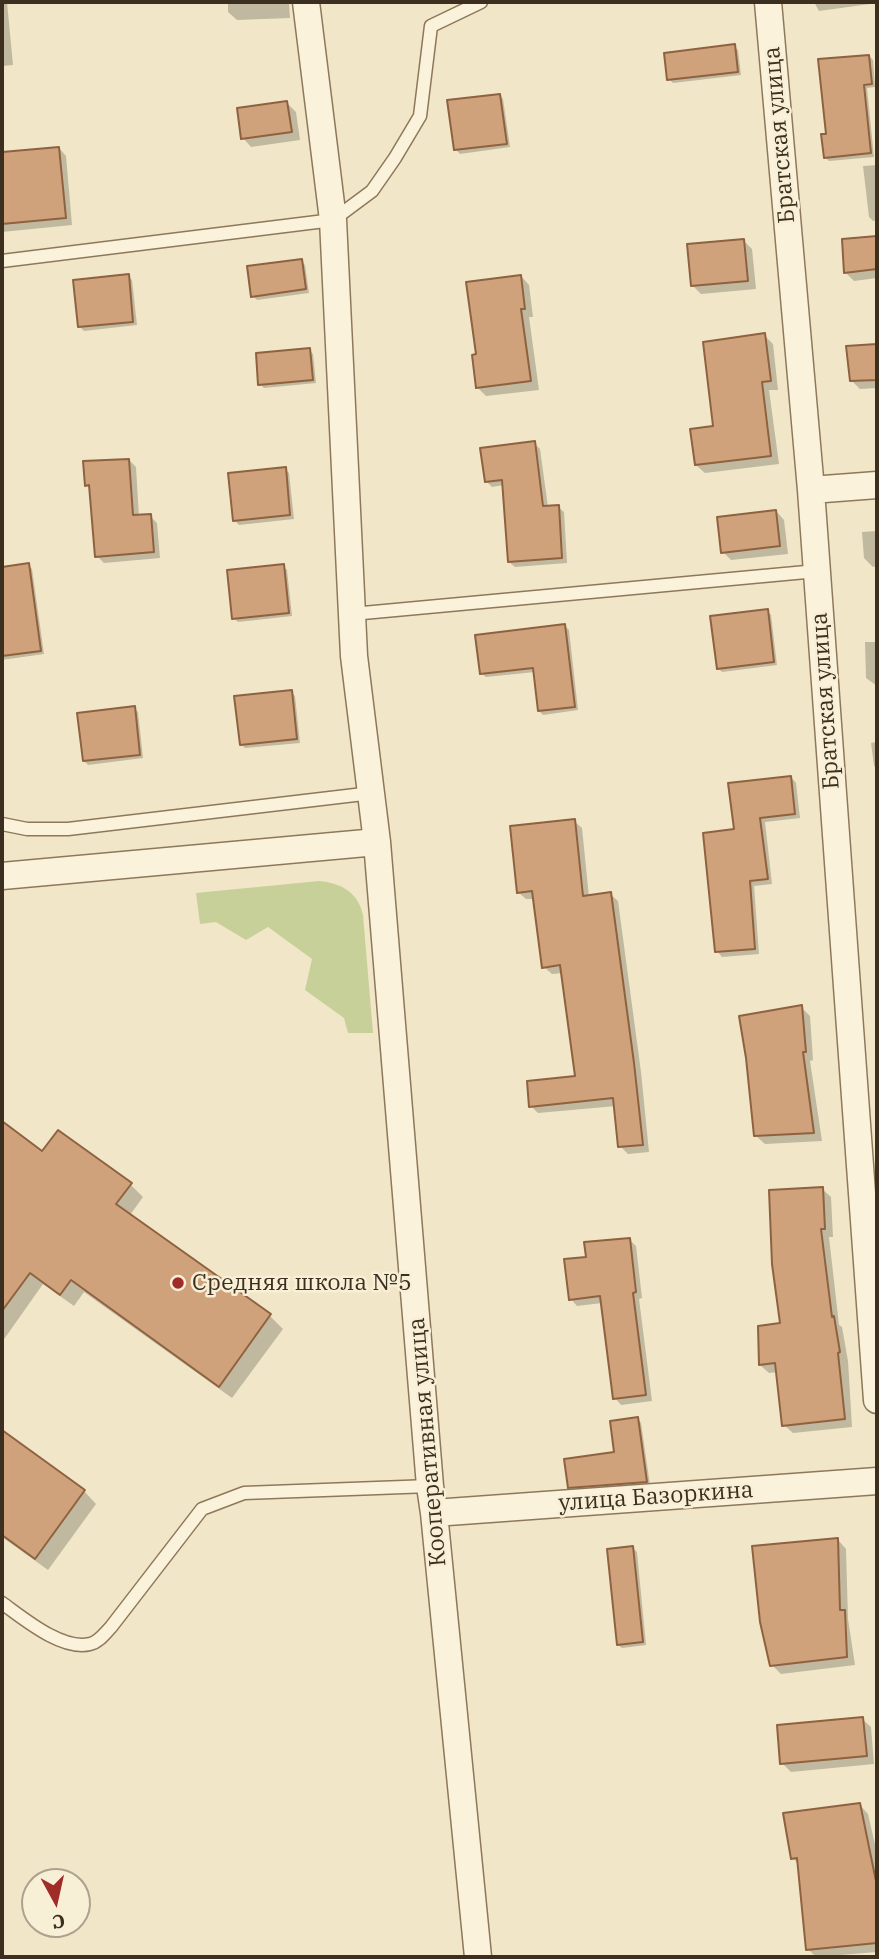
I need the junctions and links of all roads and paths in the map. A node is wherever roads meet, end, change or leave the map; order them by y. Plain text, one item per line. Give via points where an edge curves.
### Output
1 (306, 2) edge
2 (481, 2) edge
3 (768, 2) edge
4 (333, 220) junction
5 (2, 261) edge
6 (877, 485) edge
7 (811, 490) junction
8 (817, 571) junction
9 (352, 614) junction
10 (373, 793) junction
11 (2, 824) edge
12 (377, 842) junction
13 (2, 876) edge
14 (877, 1400) edge
15 (877, 1481) edge
16 (429, 1486) junction
17 (434, 1513) junction
18 (2, 1603) edge
19 (478, 1957) edge

1 - 4 street, Кооперативная улица
2 - 4 lane via 431,26 420,116 372,191
3 - 7 street, Братская улица
4 - 5 lane
4 - 9 street, Кооперативная улица
6 - 7 street
7 - 8 street, Братская улица
8 - 9 lane
8 - 14 street, Братская улица
9 - 10 street, Кооперативная улица
10 - 11 lane via 68,830
10 - 12 street, Кооперативная улица
12 - 13 street
12 - 16 street, Кооперативная улица
15 - 17 street, улица Базоркина
16 - 17 street, Кооперативная улица
16 - 18 lane via 244,1493 202,1509 111,1627 90,1644 50,1636
17 - 19 street, Кооперативная улица

